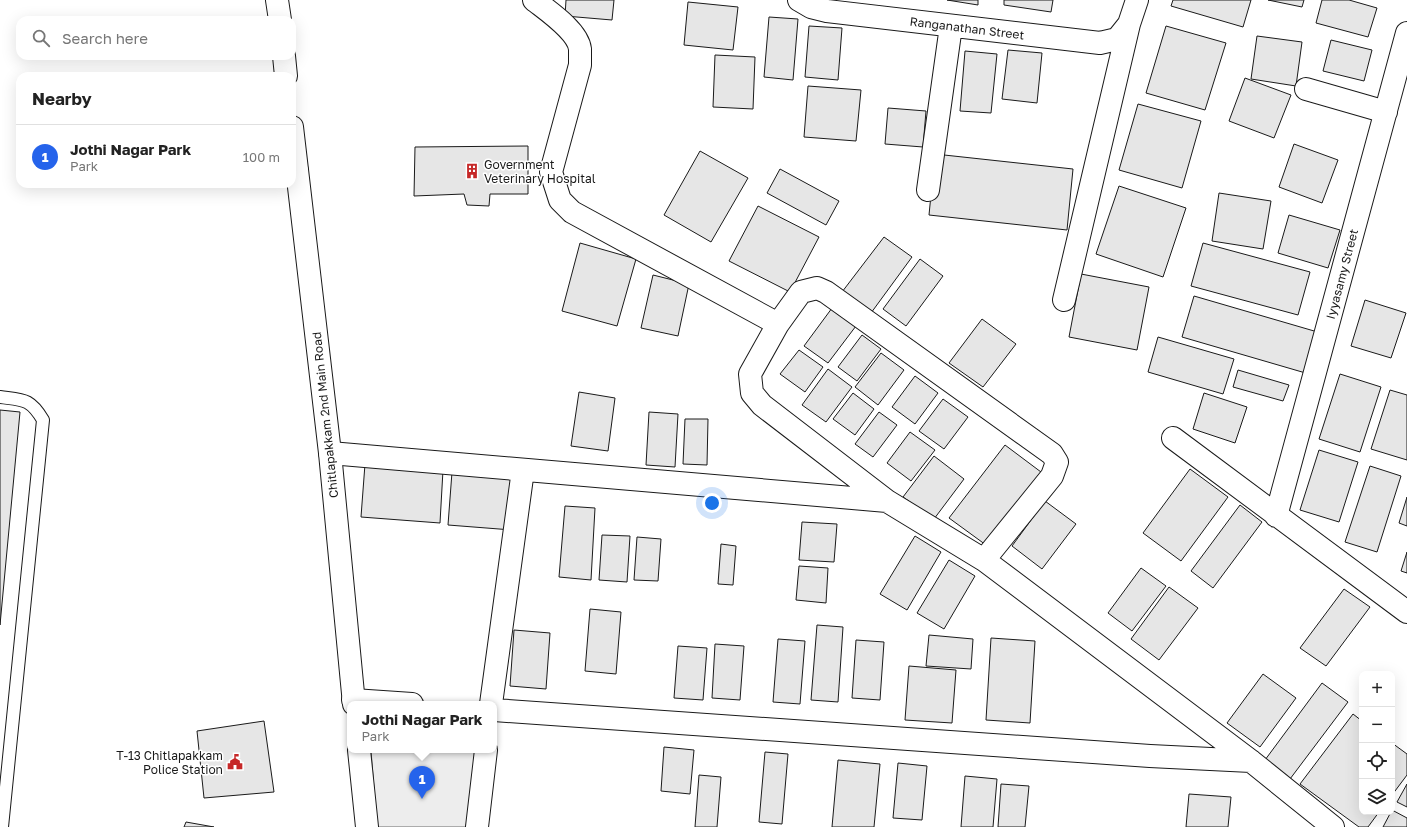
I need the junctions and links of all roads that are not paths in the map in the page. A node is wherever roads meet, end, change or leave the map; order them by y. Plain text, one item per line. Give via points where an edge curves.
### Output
1 (277, 0) edge
2 (534, 0) edge
3 (799, 0) edge
4 (1137, 0) edge
5 (279, 16) edge
6 (1130, 24) junction
7 (951, 26) junction
8 (1407, 33) edge
9 (284, 60) edge
10 (286, 72) edge
11 (1306, 89) dead end
12 (1386, 112) junction
13 (296, 179) edge
14 (928, 190) dead end
15 (1064, 300) dead end
16 (778, 324) junction
17 (0, 397) edge
18 (1173, 438) dead end
19 (330, 453) junction
20 (523, 470) junction
21 (887, 501) junction
22 (1276, 516) junction
23 (984, 560) junction
24 (1407, 612) edge
25 (353, 701) edge
26 (491, 701) edge
27 (497, 710) edge
28 (359, 753) edge
29 (486, 753) edge
30 (1251, 761) junction
31 (2, 827) edge
32 (367, 827) edge
33 (477, 827) edge
34 (1334, 827) edge

1 - 5 street
2 - 16 street via 565,25 580,48 580,65 551,172 560,200 572,212
3 - 7 street, Ranganathan Street via 811,7 827,11
4 - 6 street
6 - 7 street, Ranganathan Street via 1117,39 1100,43
6 - 15 street
7 - 14 street
8 - 12 street, Iyyasamy Street
9 - 10 street
11 - 12 street
12 - 22 street, Iyyasamy Street
13 - 19 street, Chitlapakkam 2nd Main Road
16 - 21 street via 750,374 752,393 762,405
16 - 23 street via 801,292 817,288 826,292 1052,454 1057,462 1052,476
17 - 31 lane via 23,400 35,406 43,420
18 - 22 street
19 - 20 street
19 - 25 street, Chitlapakkam 2nd Main Road
20 - 21 street
20 - 26 street
21 - 23 street
22 - 24 street
23 - 30 street
27 - 30 street via 1142,756
28 - 32 street
29 - 33 street
30 - 34 street

